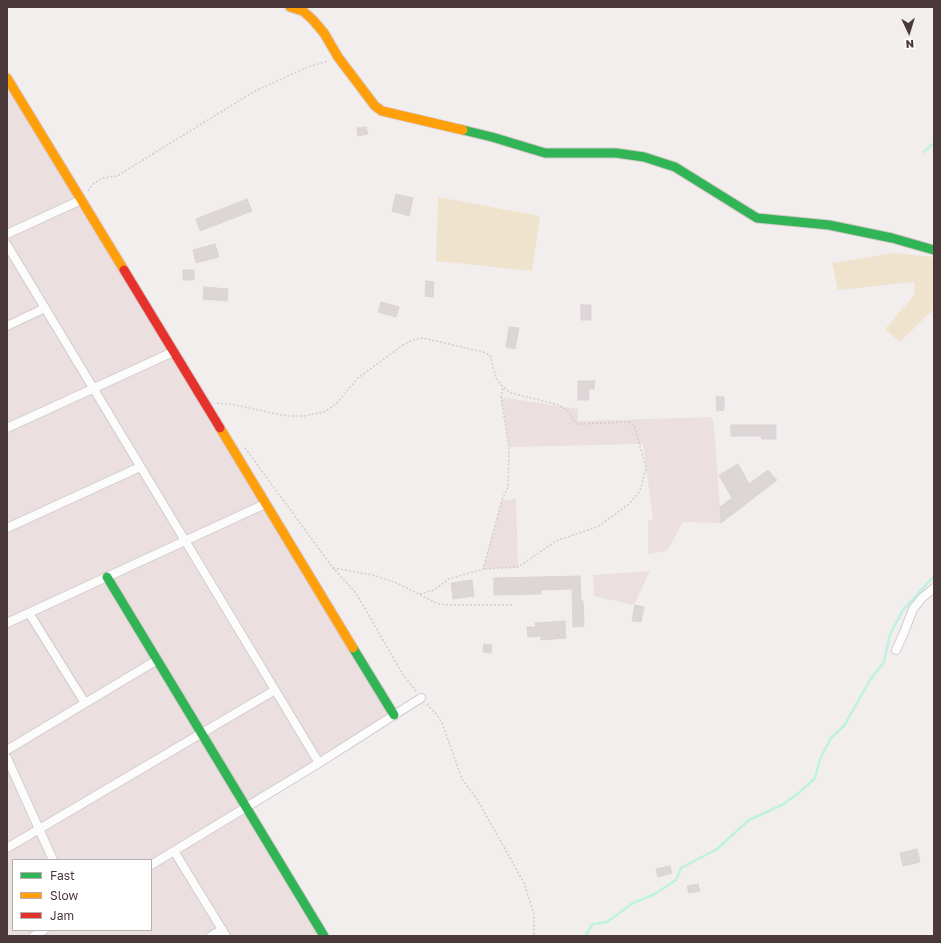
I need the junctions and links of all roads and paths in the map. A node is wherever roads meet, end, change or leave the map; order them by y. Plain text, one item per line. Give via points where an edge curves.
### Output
1 (290, 7) edge
2 (338, 57) junction
3 (7, 78) edge
4 (81, 200) junction
5 (7, 234) edge
6 (7, 245) edge
7 (934, 250) edge
8 (45, 308) junction
9 (7, 326) edge
10 (173, 352) junction
11 (503, 387) junction
12 (93, 388) junction
13 (204, 402) junction
14 (7, 428) edge
15 (241, 443) dead end
16 (140, 467) junction
17 (265, 504) junction
18 (7, 528) edge
19 (185, 541) junction
20 (333, 568) junction
21 (483, 570) junction
22 (107, 577) junction
23 (934, 588) edge
24 (420, 594) junction
25 (514, 605) dead end
26 (29, 613) junction
27 (7, 623) edge
28 (896, 650) dead end
29 (157, 660) junction
30 (275, 690) junction
31 (421, 698) junction
32 (85, 703) junction
33 (394, 715) junction
34 (202, 734) junction
35 (7, 750) edge
36 (7, 758) edge
37 (319, 763) junction
38 (246, 807) junction
39 (39, 830) junction
40 (7, 848) edge
41 (174, 851) junction
42 (53, 859) edge
43 (152, 864) edge
44 (224, 933) edge
45 (211, 936) edge
46 (324, 936) edge
47 (534, 936) edge

1 - 2 street via 303,11 313,20
2 - 4 path via 308,67 255,91 117,176 102,178 93,184
2 - 7 street via 375,106 382,110 545,153 616,152 644,157 675,167 757,218 829,225
3 - 4 street
4 - 5 street
4 - 10 street
6 - 8 street
8 - 9 street
8 - 12 street
10 - 12 street
10 - 13 street
11 - 13 path via 496,378 490,355 423,338 403,345 358,378 336,404 324,412 287,416
11 - 21 path via 501,396 509,447 508,487
11 - 21 path via 511,393 559,405 569,412 577,424 629,422 634,426 646,467 640,491 629,504 599,526 556,541 518,567
12 - 14 street
12 - 16 street
13 - 17 street
15 - 20 path
16 - 18 street
16 - 19 street
17 - 19 street
17 - 33 street
19 - 22 street
19 - 30 street
20 - 24 path via 373,575
20 - 31 path via 356,593 402,673
21 - 24 path via 449,579 434,590
22 - 26 street
22 - 29 street
23 - 28 street via 913,609
24 - 25 path via 438,604
26 - 27 street
26 - 32 street
29 - 32 street
29 - 34 street
30 - 34 street
30 - 37 street
31 - 33 street
31 - 47 path via 442,723 462,779 477,799 524,883 534,914
32 - 35 street
33 - 37 street
34 - 38 street
34 - 39 street
36 - 39 street
37 - 38 street
38 - 41 street
38 - 46 street
39 - 40 street
39 - 42 street
41 - 43 street
41 - 44 street
44 - 45 street

